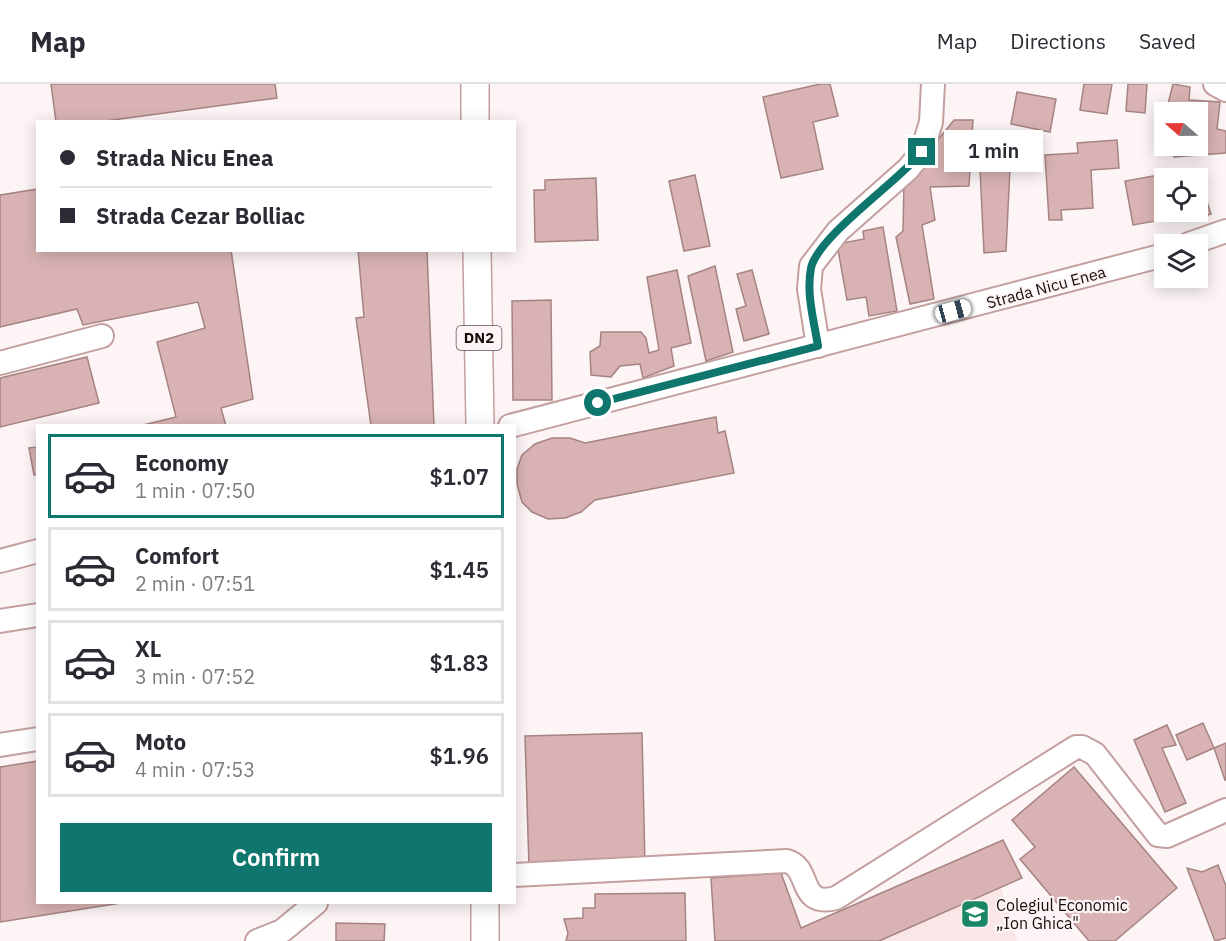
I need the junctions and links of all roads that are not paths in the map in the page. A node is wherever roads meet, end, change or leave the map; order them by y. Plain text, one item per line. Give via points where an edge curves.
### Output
1 (475, 84) edge
2 (933, 84) edge
3 (1215, 84) edge
4 (1226, 90) edge
5 (475, 120) edge
6 (1226, 231) edge
7 (1208, 238) edge
8 (477, 252) edge
9 (1154, 258) edge
10 (102, 336) dead end
11 (818, 346) junction
12 (0, 363) edge
13 (480, 424) edge
14 (516, 424) edge
15 (36, 552) edge
16 (0, 561) edge
17 (36, 615) edge
18 (0, 621) edge
19 (36, 739) edge
20 (0, 745) edge
21 (1226, 810) edge
22 (516, 875) edge
23 (315, 904) edge
24 (485, 904) edge
25 (257, 941) edge
26 (484, 941) edge

1 - 5 main road
2 - 11 street via 931,122 922,152 838,231 811,266 809,289
3 - 4 street
6 - 7 street
8 - 13 main road, DN2
9 - 11 street, Strada Nicu Enea
10 - 12 street
11 - 14 street, Strada Nicu Enea
15 - 16 street
17 - 18 street
19 - 20 street
21 - 22 street via 1162,836 1153,831 1095,754 1082,747 1069,750 828,900 809,893 798,867 787,861
23 - 25 street via 282,931
24 - 26 main road

